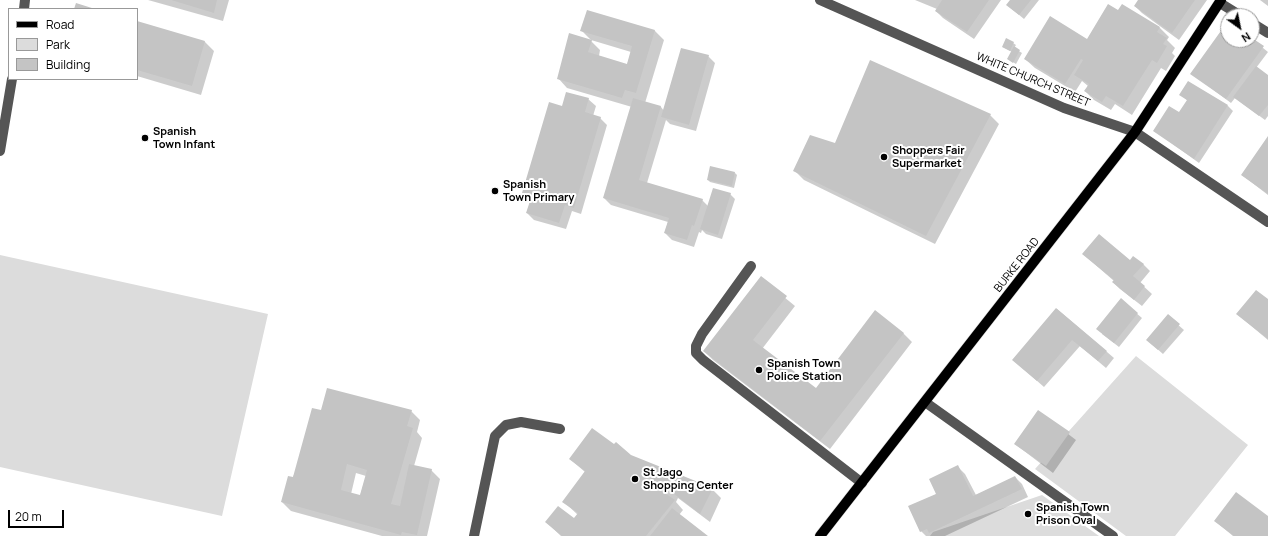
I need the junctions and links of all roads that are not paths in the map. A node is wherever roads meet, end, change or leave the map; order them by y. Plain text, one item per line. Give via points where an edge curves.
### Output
1 (820, 0) edge
2 (1220, 1) edge
3 (1230, 8) edge
4 (12, 80) edge
5 (1135, 132) junction
6 (0, 151) edge
7 (1268, 222) edge
8 (751, 266) dead end
9 (926, 402) junction
10 (560, 429) dead end
11 (862, 482) junction
12 (474, 536) edge
13 (820, 536) edge
14 (1113, 536) edge

1 - 5 street, WHITE CHURCH STREET via 1064,108
2 - 3 street
2 - 5 main road, BURKE ROAD
4 - 6 street
5 - 7 street, WHITE CHURCH STREET
5 - 9 main road, BURKE ROAD
8 - 11 street via 702,334 696,346 696,353
9 - 11 main road, BURKE ROAD
9 - 14 street
10 - 12 street via 521,422 506,425 495,436
11 - 13 main road, BURKE ROAD

